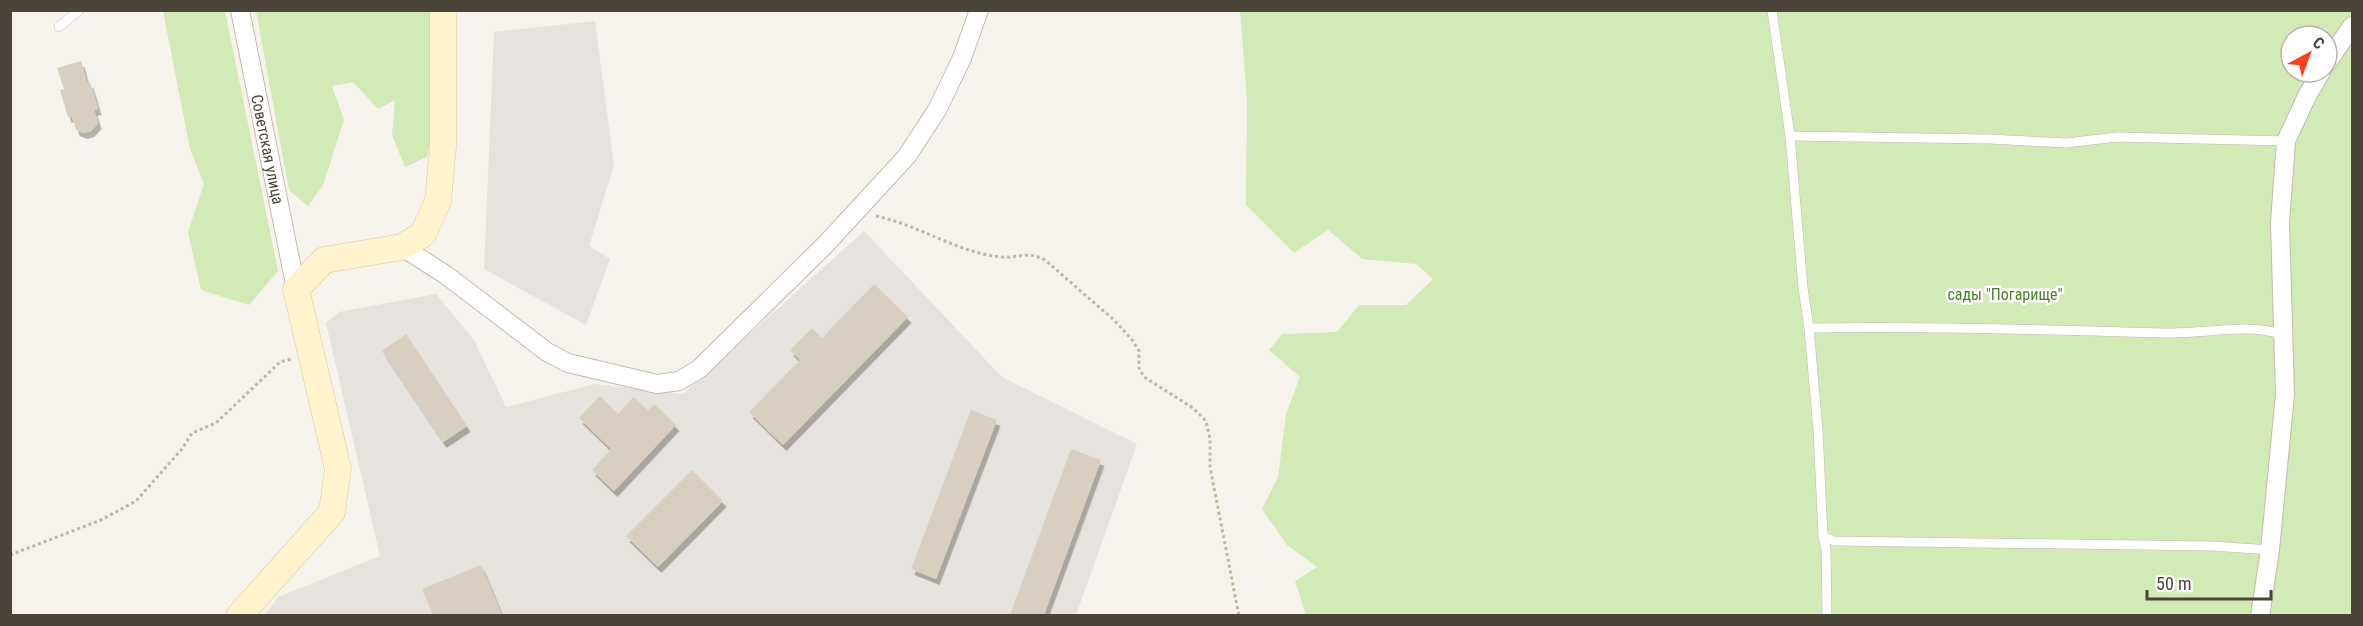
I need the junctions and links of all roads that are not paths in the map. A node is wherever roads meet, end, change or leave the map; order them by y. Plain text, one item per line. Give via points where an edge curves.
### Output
1 (79, 10) edge
2 (240, 10) edge
3 (443, 10) edge
4 (979, 10) edge
5 (1772, 10) edge
6 (2352, 26) edge
7 (59, 27) dead end
8 (2339, 45) edge
9 (2314, 84) edge
10 (1790, 136) junction
11 (2286, 141) junction
12 (402, 247) junction
13 (296, 289) junction
14 (1809, 328) junction
15 (2281, 334) junction
16 (1823, 536) junction
17 (2270, 550) junction
18 (239, 615) edge
19 (1827, 615) edge
20 (2260, 615) edge

1 - 7 lane
2 - 13 street, Советская улица
3 - 12 street via 443,147 438,201 423,234
4 - 12 street via 937,110 907,156 852,217 699,369 679,381 657,384 568,363 547,352 446,275
5 - 10 lane
6 - 8 street
9 - 11 street
10 - 11 lane via 2066,143 2117,137
10 - 14 lane
11 - 15 street via 2280,223
12 - 13 street via 324,260
13 - 18 street via 338,469 332,512
14 - 15 lane via 2184,334 2242,330
14 - 16 lane
15 - 17 street via 2284,394
16 - 17 lane via 1834,541
16 - 19 lane
17 - 20 street

